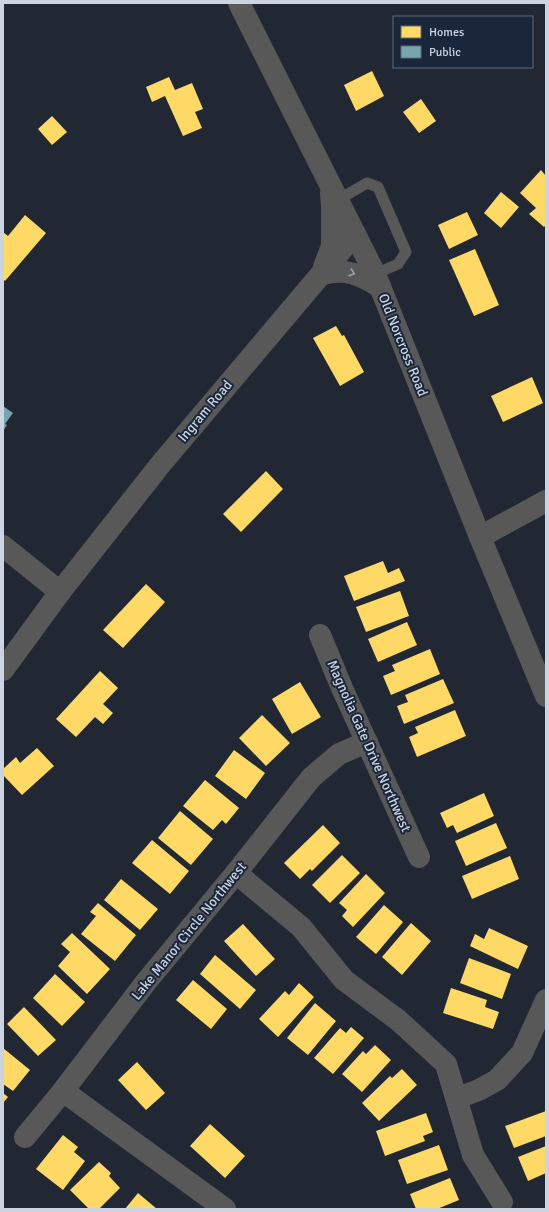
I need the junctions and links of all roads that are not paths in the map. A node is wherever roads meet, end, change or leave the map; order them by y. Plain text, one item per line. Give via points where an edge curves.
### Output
1 (240, 3) edge
2 (334, 191) junction
3 (355, 234) junction
4 (322, 274) junction
5 (377, 280) junction
6 (546, 501) edge
7 (480, 537) junction
8 (3, 546) edge
9 (60, 592) junction
10 (320, 635) dead end
11 (3, 670) edge
12 (546, 696) edge
13 (367, 742) junction
14 (419, 857) dead end
15 (236, 873) junction
16 (546, 1000) edge
17 (63, 1091) junction
18 (457, 1098) junction
19 (25, 1137) dead end
20 (502, 1202) dead end
21 (225, 1209) edge

1 - 2 street, Old Norcross Road
2 - 3 street, Old Norcross Road
2 - 4 street via 332,246
2 - 5 lane via 367,183 378,187 406,252 398,264
3 - 4 street, Ingram Road
3 - 5 street, Old Norcross Road
4 -> 5 street via 347,271 371,281
4 - 9 street, Ingram Road via 160,465
5 - 7 street, Old Norcross Road
6 - 7 street
7 - 12 street, Old Norcross Road
8 - 9 street
9 - 11 street, Ingram Road
10 - 13 street, Magnolia Gate Drive Northwest
13 - 14 street, Magnolia Gate Drive Northwest
13 - 15 street, Lake Manor Circle Northwest via 339,754 311,778
15 - 17 street, Lake Manor Circle Northwest via 146,982
15 - 18 street via 301,927 344,980 398,1020 446,1064
16 - 18 street via 522,1053 497,1080 480,1090
17 - 19 street, Lake Manor Circle Northwest
17 - 21 street
18 - 20 street via 474,1155

